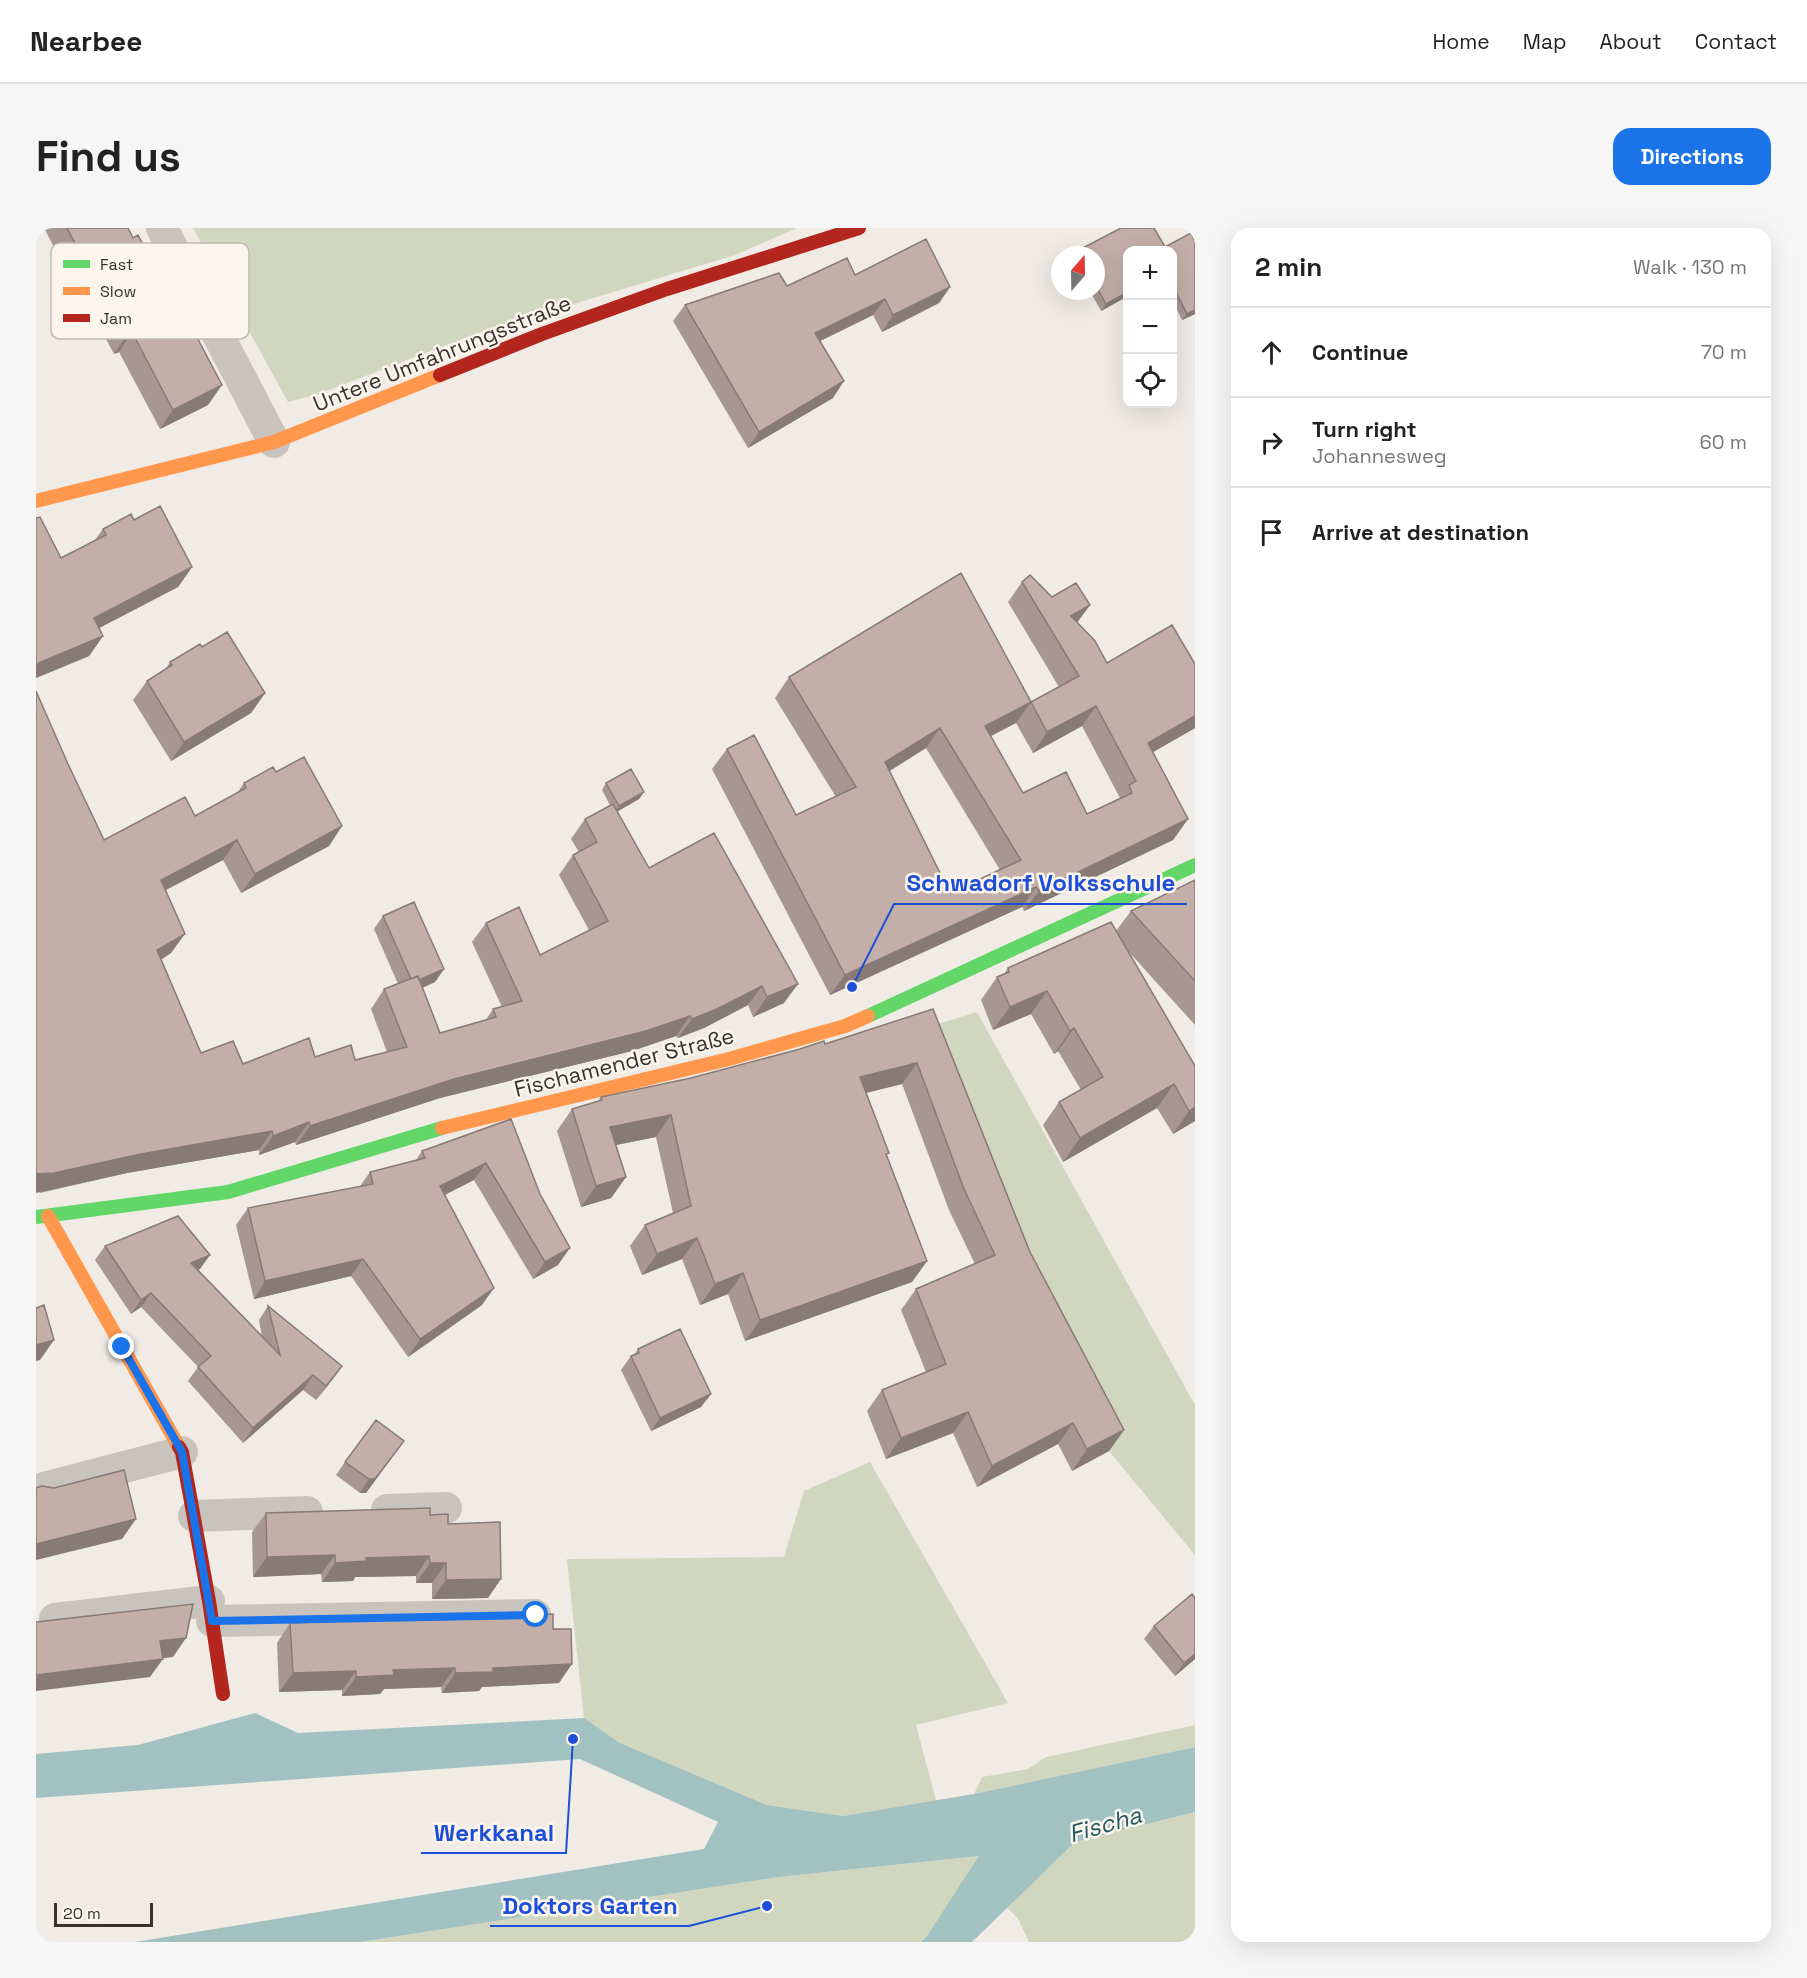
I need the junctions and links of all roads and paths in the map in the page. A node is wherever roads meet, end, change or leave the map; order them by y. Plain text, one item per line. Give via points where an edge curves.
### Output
1 (162, 228) edge
2 (859, 228) edge
3 (170, 243) edge
4 (220, 339) edge
5 (274, 442) junction
6 (36, 501) edge
7 (1195, 865) edge
8 (42, 1216) edge
9 (182, 1452) junction
10 (36, 1490) edge
11 (446, 1508) dead end
12 (194, 1516) junction
13 (211, 1611) junction
14 (536, 1615) edge
15 (55, 1619) edge
16 (223, 1694) dead end

1 - 3 street
2 - 5 street, Untere Umfahrungsstraße via 667,289 542,334
4 - 5 street
5 - 6 street, Untere Umfahrungsstraße
7 - 8 street, Fischamender Straße via 845,1026 729,1059 423,1133 228,1192
8 - 9 street
9 - 10 street
9 - 12 street
11 - 12 street
12 - 13 street
13 - 14 street
13 - 15 street
13 - 16 street

